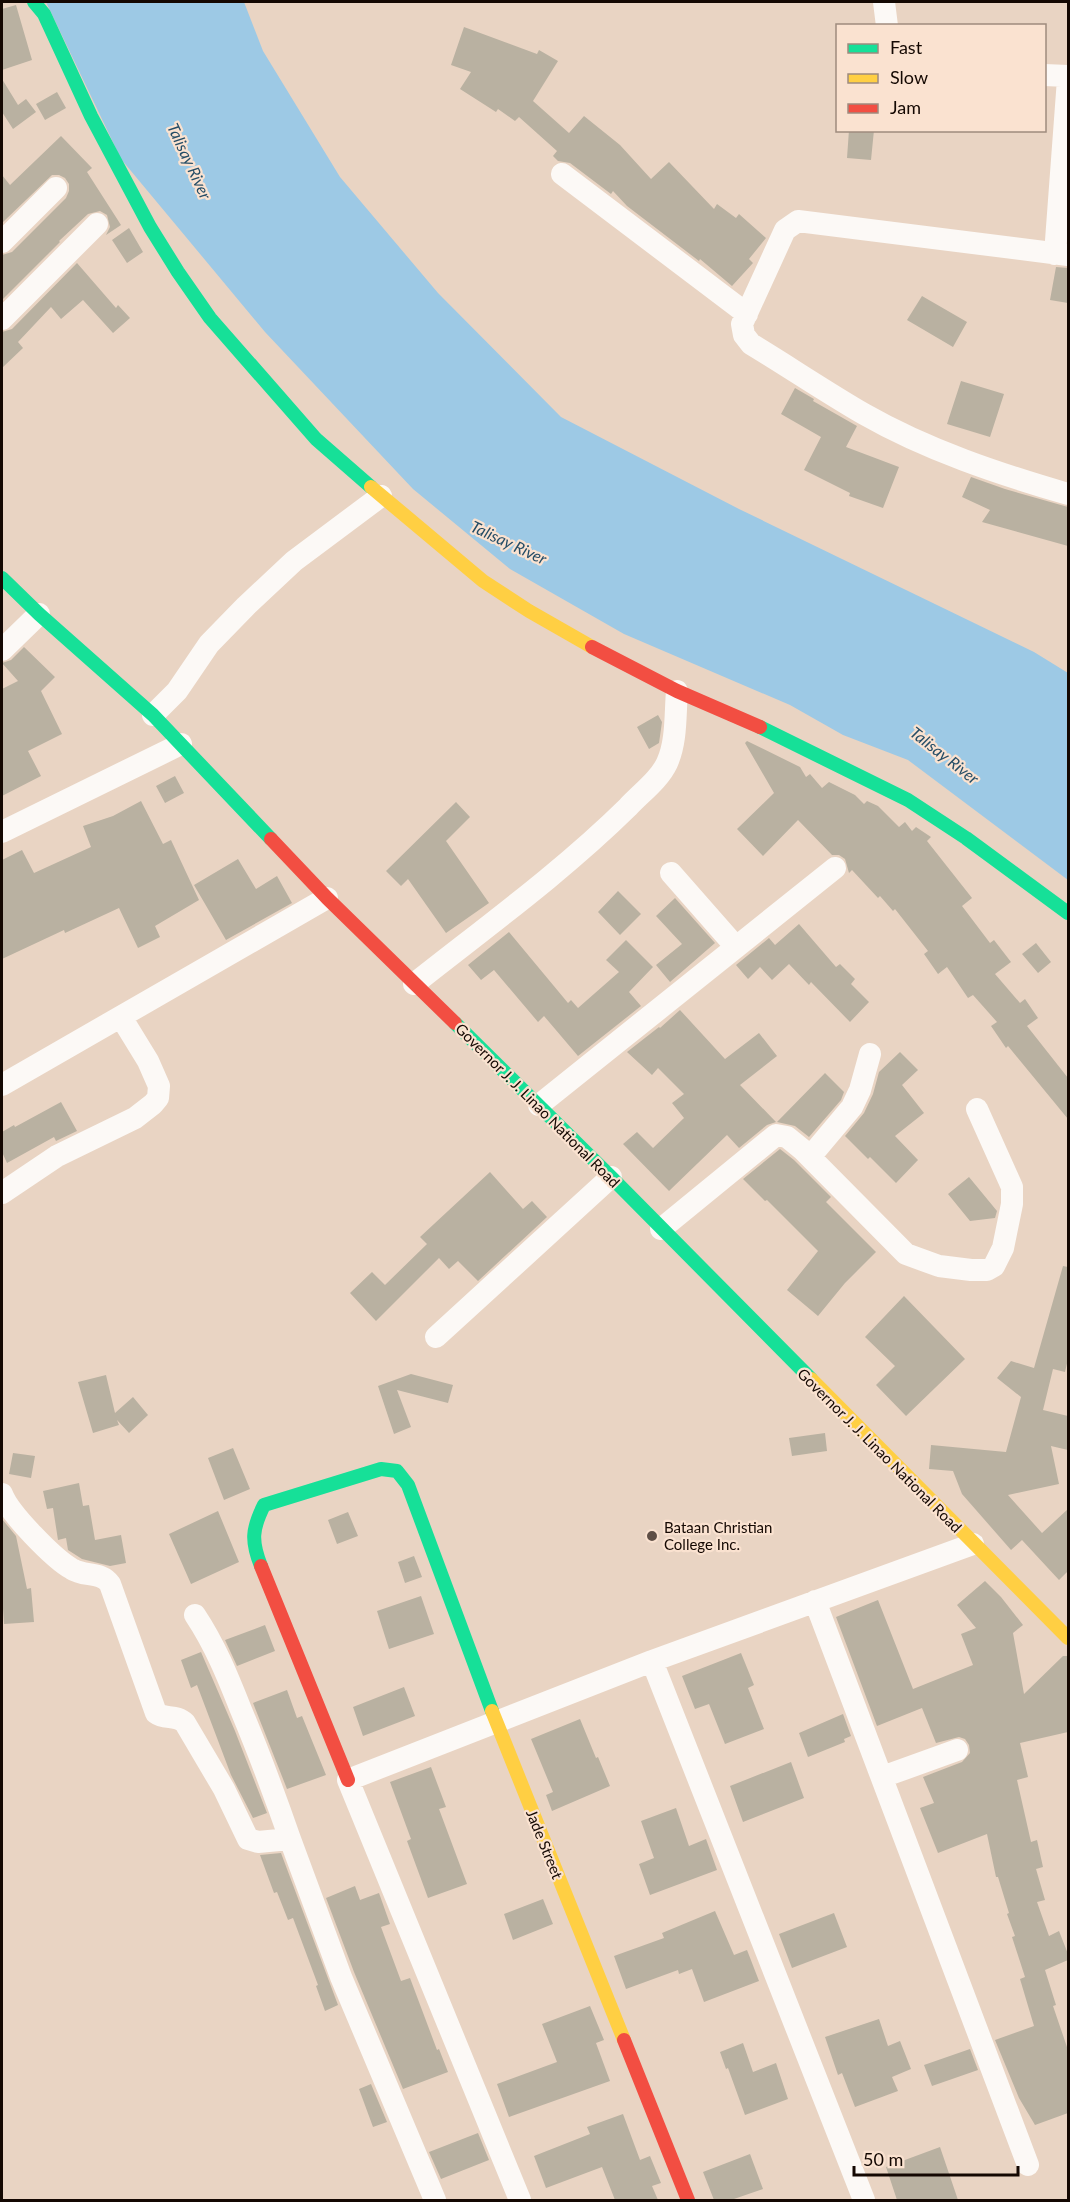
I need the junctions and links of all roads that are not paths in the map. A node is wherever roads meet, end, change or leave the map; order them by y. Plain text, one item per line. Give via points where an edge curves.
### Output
1 (34, 2) edge
2 (884, 2) edge
3 (887, 24) edge
4 (1046, 75) edge
5 (1068, 77) edge
6 (562, 174) dead end
7 (56, 188) dead end
8 (97, 224) dead end
9 (2, 242) edge
10 (1062, 254) edge
11 (747, 314) junction
12 (2, 317) edge
13 (1068, 494) edge
14 (381, 496) junction
15 (2, 579) edge
16 (39, 614) junction
17 (2, 650) edge
18 (677, 691) junction
19 (153, 715) junction
20 (181, 744) junction
21 (2, 832) edge
22 (835, 868) dead end
23 (671, 873) dead end
24 (327, 898) junction
25 (1068, 913) edge
26 (736, 947) junction
27 (414, 984) junction
28 (121, 1017) junction
29 (870, 1053) dead end
30 (2, 1085) edge
31 (539, 1105) junction
32 (977, 1109) dead end
33 (810, 1157) junction
34 (611, 1177) junction
35 (2, 1193) edge
36 (661, 1229) junction
37 (436, 1336) dead end
38 (2, 1494) edge
39 (974, 1544) junction
40 (815, 1601) junction
41 (195, 1615) dead end
42 (1068, 1638) edge
43 (652, 1661) junction
44 (496, 1722) junction
45 (957, 1750) dead end
46 (882, 1777) junction
47 (348, 1780) junction
48 (290, 1839) junction
49 (1028, 2164) dead end
50 (435, 2200) edge
51 (520, 2200) edge
52 (688, 2200) edge
53 (864, 2200) edge

1 - 14 street via 44,14 91,116 150,227 184,281 210,318 316,439
2 - 3 street
4 - 5 street
5 - 10 street
6 - 11 street
7 - 9 street
8 - 12 street
10 - 11 street via 798,220 785,230
11 - 13 street via 742,324 751,344 865,415 912,439
14 - 18 street via 519,605
14 - 19 street via 294,561 270,584 209,644 177,691
15 - 16 street, Governor J. J. Linao National Road
16 - 17 street
16 - 19 street, Governor J. J. Linao National Road
18 - 25 street via 787,738 908,800
18 - 27 street via 672,750 653,781 562,867
19 - 20 street, Governor J. J. Linao National Road
20 - 21 street
20 - 24 street, Governor J. J. Linao National Road
22 - 26 street
23 - 26 street
24 - 27 street, Governor J. J. Linao National Road
24 - 28 street
26 - 31 street
27 - 31 street, Governor J. J. Linao National Road
28 - 30 street
28 - 35 street via 148,1061 159,1086 158,1098 135,1118 57,1156
29 - 33 street via 852,1107
31 - 34 street, Governor J. J. Linao National Road
32 - 33 street via 1012,1187 1003,1248 994,1266 987,1270 939,1266 906,1254
33 - 36 street via 788,1137 776,1135
34 - 36 street, Governor J. J. Linao National Road
34 - 37 street
36 - 39 street, Governor J. J. Linao National Road
38 - 48 street via 13,1513 64,1563 106,1578 156,1713 180,1718 185,1723 248,1839
39 - 40 street
39 - 42 street, Governor J. J. Linao National Road
40 - 43 street
40 - 46 street
41 - 48 street via 225,1669
43 - 44 street
43 - 53 street
44 - 47 street
44 - 47 street, Jade Street via 408,1485 397,1471 381,1469 264,1505 254,1525 254,1549
44 - 52 street, Jade Street
45 - 46 street
46 - 49 street
47 - 51 street
48 - 50 street via 341,1977

